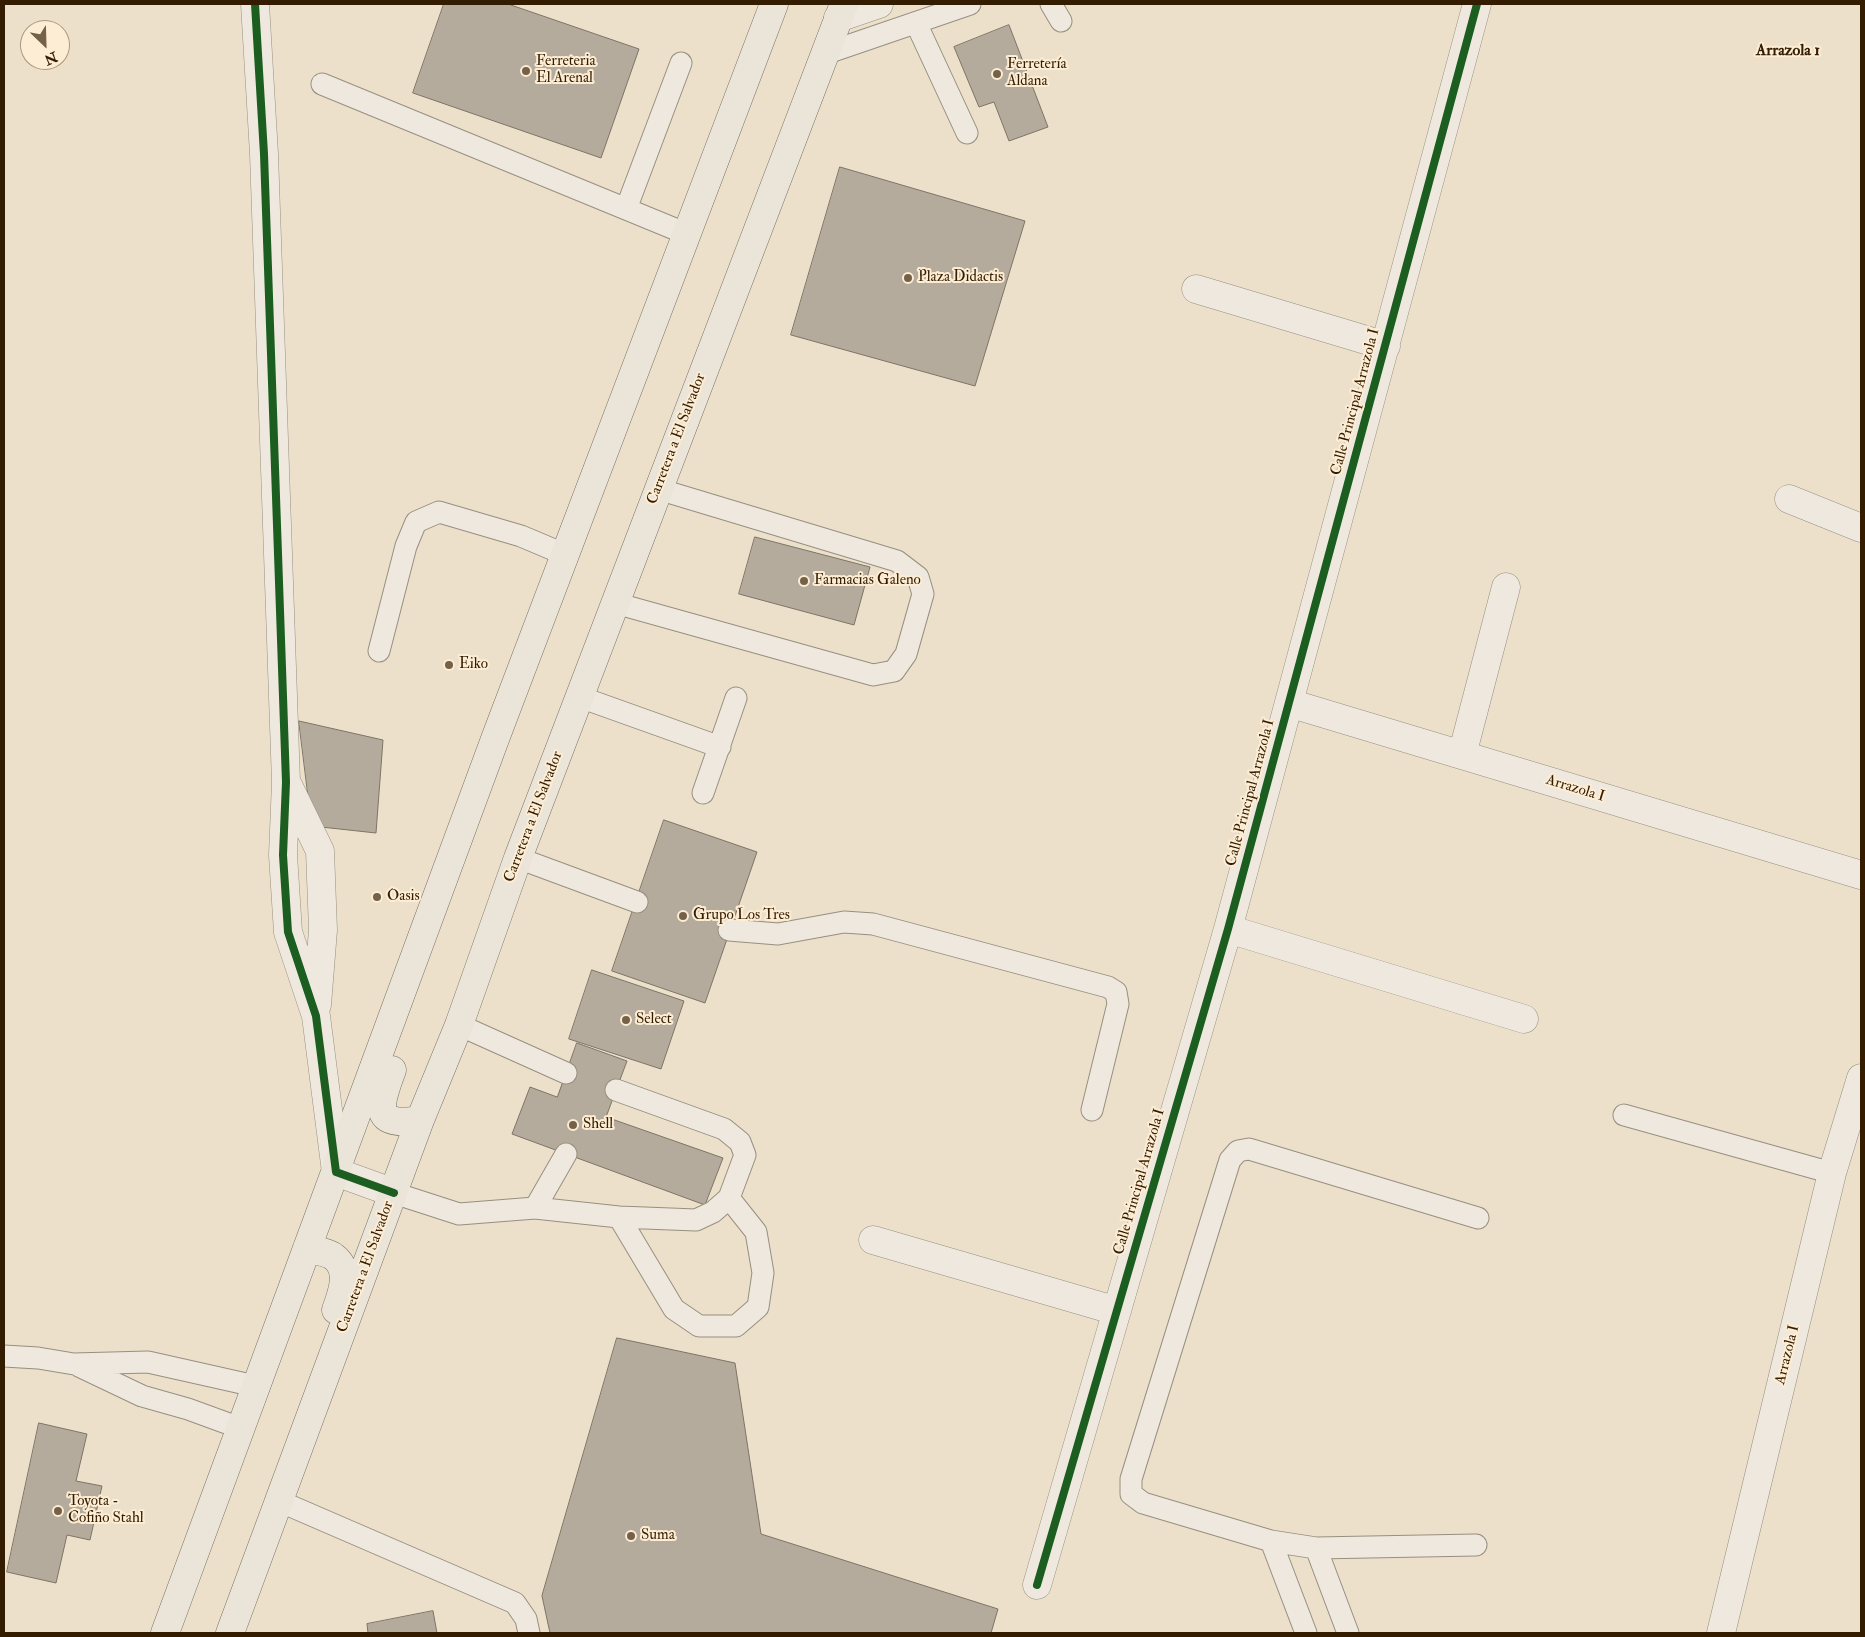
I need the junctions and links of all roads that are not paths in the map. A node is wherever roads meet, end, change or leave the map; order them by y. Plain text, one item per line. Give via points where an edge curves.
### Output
1 (255, 4) edge
2 (774, 4) edge
3 (879, 4) edge
4 (970, 4) edge
5 (1478, 4) edge
6 (841, 11) edge
7 (916, 23) junction
8 (824, 54) junction
9 (680, 63) dead end
10 (322, 84) dead end
11 (967, 134) dead end
12 (626, 209) junction
13 (687, 234) junction
14 (1196, 290) dead end
15 (1386, 346) junction
16 (658, 489) junction
17 (1789, 499) dead end
18 (1861, 528) edge
19 (566, 555) junction
20 (1506, 587) dead end
21 (615, 603) junction
22 (379, 651) dead end
23 (580, 696) junction
24 (736, 698) dead end
25 (1289, 704) junction
26 (495, 739) junction
27 (720, 747) junction
28 (1462, 755) junction
29 (286, 782) junction
30 (704, 793) dead end
31 (518, 858) junction
32 (1861, 874) edge
33 (637, 902) dead end
34 (729, 930) dead end
35 (1228, 930) junction
36 (316, 1016) junction
37 (1524, 1019) dead end
38 (459, 1025) junction
39 (566, 1073) dead end
40 (1861, 1078) edge
41 (616, 1090) dead end
42 (1092, 1110) dead end
43 (1624, 1115) dead end
44 (420, 1120) junction
45 (566, 1154) dead end
46 (336, 1172) junction
47 (1832, 1173) junction
48 (394, 1193) junction
49 (729, 1198) junction
50 (535, 1208) junction
51 (619, 1217) junction
52 (1478, 1218) dead end
53 (873, 1240) dead end
54 (307, 1248) junction
55 (1117, 1311) junction
56 (4, 1356) edge
57 (74, 1364) junction
58 (255, 1386) junction
59 (240, 1428) junction
60 (279, 1501) junction
61 (1271, 1541) junction
62 (1476, 1545) dead end
63 (1316, 1548) junction
64 (1037, 1585) dead end
65 (165, 1633) edge
66 (212, 1633) edge
67 (230, 1633) edge
68 (529, 1633) edge
69 (1306, 1633) edge
70 (1348, 1633) edge
71 (1721, 1633) edge

1 - 29 street via 264,154
2 - 13 highway
3 - 6 street
4 - 7 lane
5 - 15 street, Calle Principal Arrazola I
6 - 8 highway, Carretera a El Salvador
7 - 8 lane
7 - 11 lane
8 - 16 highway, Carretera a El Salvador
9 - 12 lane
10 - 12 lane
12 - 13 lane
13 - 19 highway
14 - 15 street
15 - 25 street, Calle Principal Arrazola I
16 - 21 highway, Carretera a El Salvador
16 - 21 lane via 897,561 918,576 923,594 906,654 894,671 873,675
17 - 18 street
19 - 22 lane via 521,536 439,512 416,522 406,546
19 - 26 highway
20 - 28 street
21 - 23 highway, Carretera a El Salvador
23 - 27 lane
23 - 31 highway, Carretera a El Salvador
24 - 27 lane
25 - 28 street, Arrazola I
25 - 35 street, Calle Principal Arrazola I
26 - 44 highway via 503,758 500,781 381,1098 381,1110 389,1121
26 - 46 highway
27 - 30 lane
28 - 32 street, Arrazola I
29 - 36 street via 282,855 288,932
29 - 36 street via 320,851 323,930
31 - 33 lane
31 - 38 highway, Carretera a El Salvador
34 - 42 lane via 778,934 844,922 872,924 1108,987 1116,992 1118,1004
35 - 37 street
35 - 55 street, Calle Principal Arrazola I
36 - 46 street
38 - 39 lane
38 - 44 highway, Carretera a El Salvador
40 - 47 street, Arrazola I
41 - 49 lane via 724,1129 740,1142 745,1154
43 - 47 lane
44 - 48 highway, Carretera a El Salvador
45 - 50 lane
46 - 48 street
46 - 54 highway
47 - 71 street, Arrazola I
48 - 50 lane via 459,1214
48 - 60 highway, Carretera a El Salvador
49 - 51 lane via 714,1212 696,1220
49 - 51 lane via 756,1232 763,1273 758,1307 736,1326 699,1326 674,1309
50 - 51 lane
52 - 61 lane via 1249,1149 1238,1151 1230,1160 1131,1479 1130,1494 1143,1503
53 - 55 street
54 - 58 highway
54 - 66 highway via 334,1257 342,1269 344,1290
55 - 64 street, Calle Principal Arrazola I
56 - 57 lane
57 - 58 lane via 148,1362
57 - 59 lane via 142,1396
58 - 59 highway
59 - 65 highway
60 - 67 highway, Carretera a El Salvador
60 - 68 lane via 515,1603 526,1619
61 - 63 lane
61 - 69 lane
62 - 63 lane
63 - 70 lane

